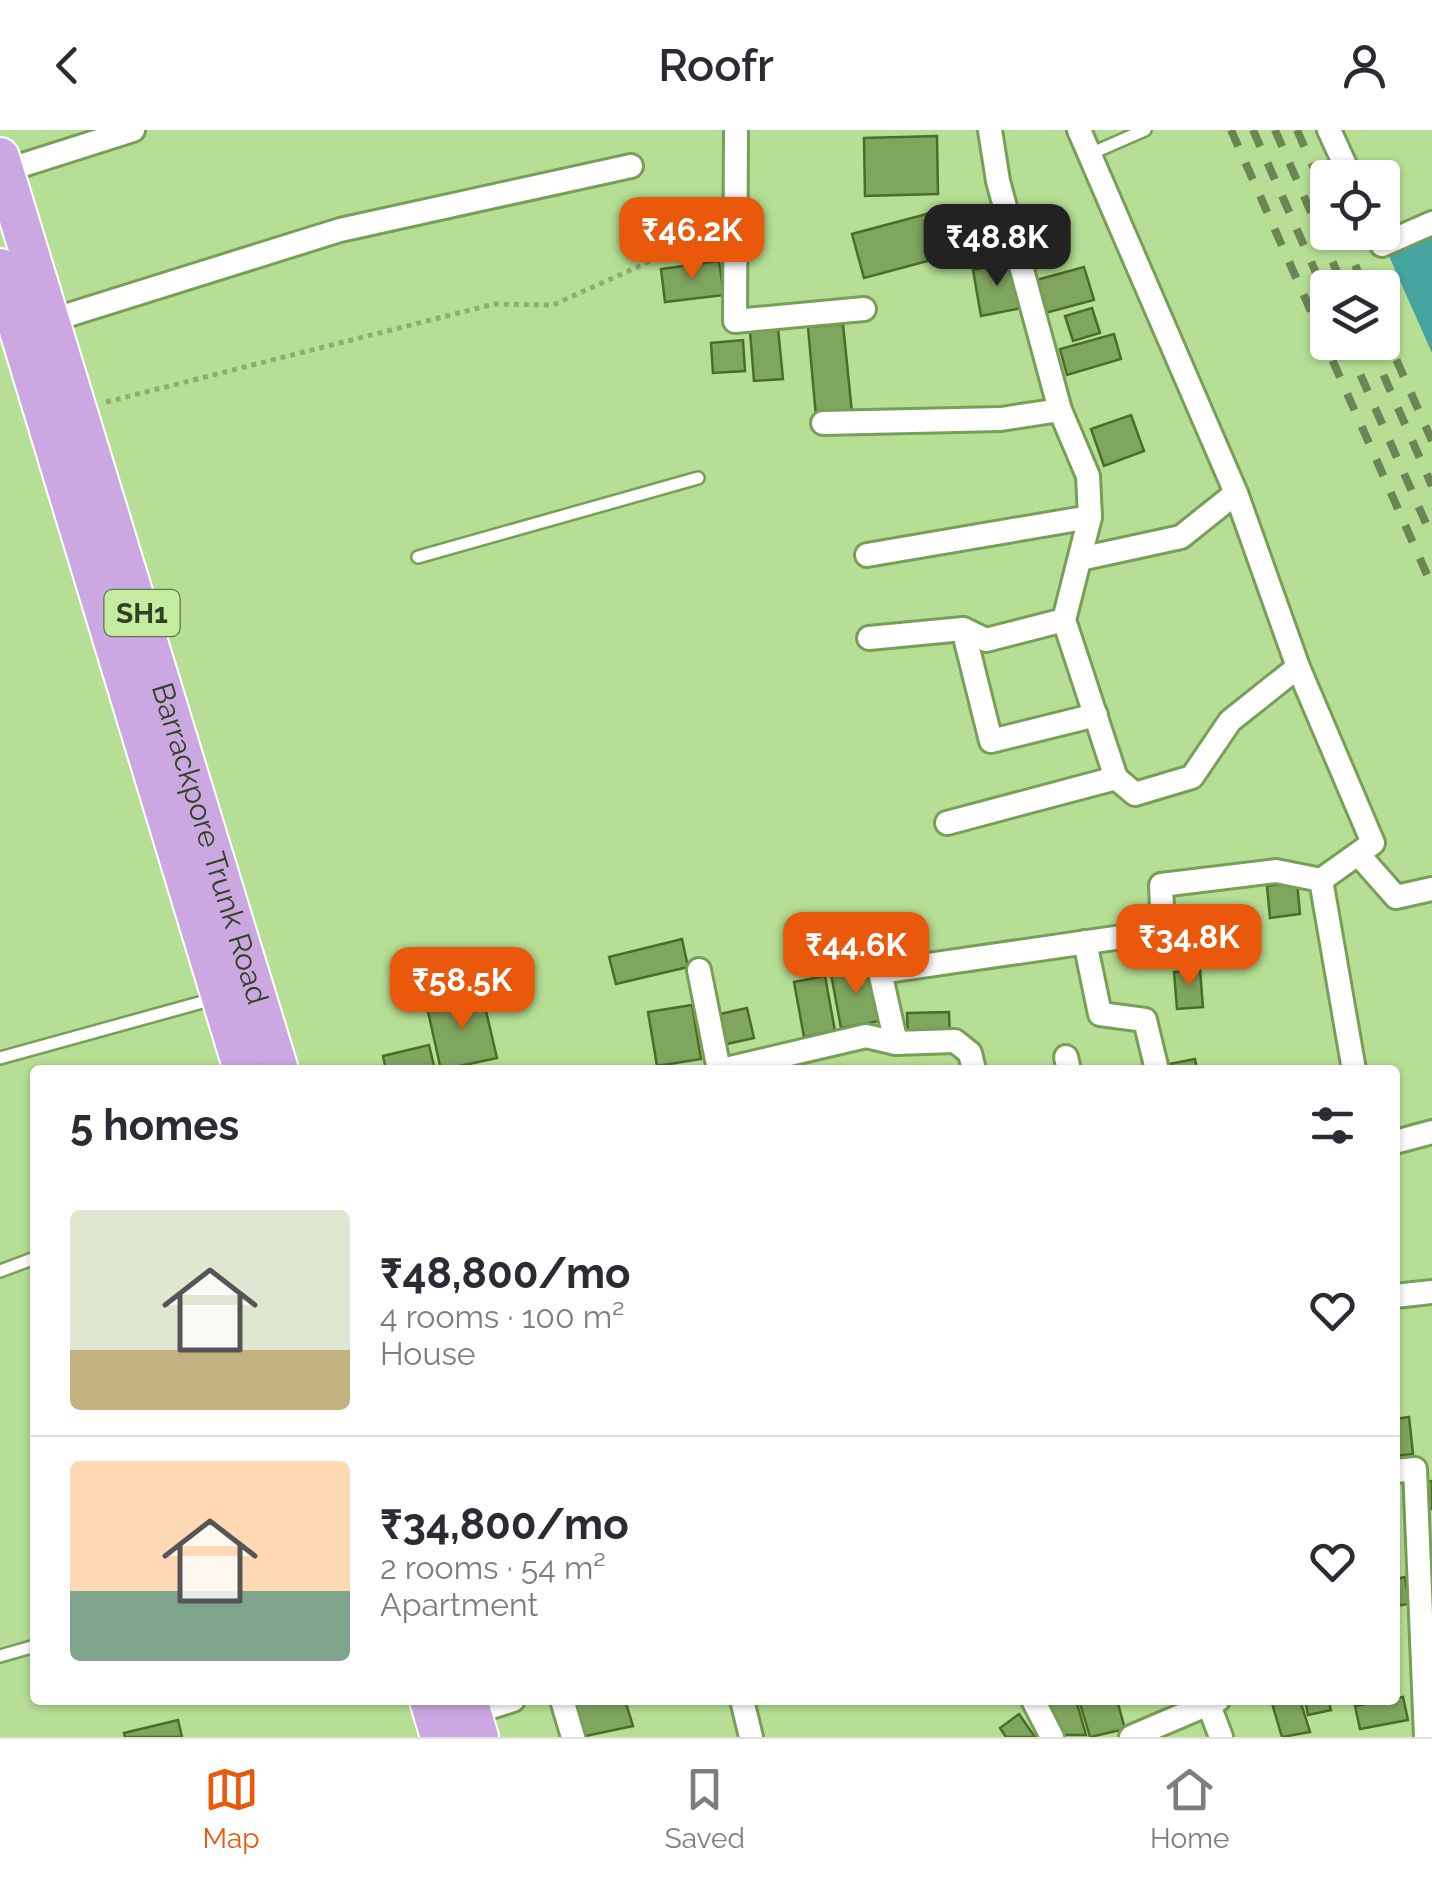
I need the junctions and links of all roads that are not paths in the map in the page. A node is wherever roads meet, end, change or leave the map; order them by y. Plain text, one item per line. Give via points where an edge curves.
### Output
1 (133, 130) edge
2 (736, 130) edge
3 (990, 130) edge
4 (1079, 130) edge
5 (1146, 130) edge
6 (1330, 130) edge
7 (1090, 154) junction
8 (1343, 160) edge
9 (2, 164) edge
10 (631, 166) dead end
11 (1432, 223) edge
12 (1400, 238) edge
13 (0, 268) edge
14 (864, 309) dead end
15 (49, 321) junction
16 (1060, 410) junction
17 (823, 424) dead end
18 (698, 478) dead end
19 (1236, 493) junction
20 (1090, 517) junction
21 (867, 555) dead end
22 (418, 558) dead end
23 (1080, 559) junction
24 (1064, 620) junction
25 (963, 630) junction
26 (869, 638) dead end
27 (1298, 667) junction
28 (1096, 715) junction
29 (1116, 778) junction
30 (948, 823) dead end
31 (1358, 854) junction
32 (1321, 880) junction
33 (1432, 889) edge
34 (1085, 942) junction
35 (699, 970) dead end
36 (220, 997) junction
37 (896, 1043) junction
38 (0, 1058) edge
39 (241, 1065) edge
40 (277, 1065) edge
41 (720, 1065) edge
42 (742, 1065) edge
43 (973, 1065) edge
44 (1155, 1065) edge
45 (1353, 1065) edge
46 (1432, 1132) edge
47 (1400, 1141) edge
48 (30, 1260) edge
49 (0, 1270) edge
50 (1432, 1292) edge
51 (1400, 1295) edge
52 (1414, 1469) edge
53 (30, 1647) edge
54 (0, 1656) edge
55 (430, 1705) edge
56 (501, 1705) edge
57 (563, 1705) edge
58 (743, 1705) edge
59 (1036, 1705) edge
60 (1203, 1705) edge
61 (1213, 1705) edge
62 (473, 1717) edge
63 (440, 1737) edge
64 (573, 1737) edge
65 (751, 1737) edge
66 (1052, 1737) edge
67 (1131, 1737) edge
68 (1221, 1737) edge
69 (1426, 1737) edge

1 - 9 street
2 - 14 street via 735,321
3 - 16 street
4 - 7 street
5 - 7 lane
6 - 8 street
7 - 19 street
9 - 15 main road, Barrackpore Trunk Road / SH1
10 - 15 street via 340,230
11 - 12 street
13 - 36 main road, Barrackpore Trunk Road / SH1
15 - 40 main road, Barrackpore Trunk Road / SH1
16 - 17 street
16 - 20 street via 1088,476
18 - 22 lane
19 - 23 street via 1180,536
19 - 27 street
20 - 21 street
20 - 23 street
23 - 24 street
24 - 25 street via 986,640
24 - 28 street
25 - 26 street
25 - 28 street via 991,742
27 - 29 street via 1230,722 1192,777 1135,794
27 - 31 street via 1373,844
28 - 29 street
29 - 30 street
31 - 32 street
31 - 33 street via 1396,898
32 - 34 street via 1276,870 1161,885 1164,931
32 - 45 street
34 - 37 street via 880,972
34 - 44 street via 1100,1014 1146,1020
35 - 41 street
36 - 38 lane
36 - 39 main road, Barrackpore Trunk Road / SH1
37 - 42 street via 866,1036
37 - 43 street via 955,1041
46 - 47 street
48 - 49 lane
50 - 51 street
52 - 69 street
53 - 54 lane
55 - 63 main road
56 - 62 street
57 - 64 street
58 - 65 street
59 - 66 street
60 - 67 street
61 - 68 street

